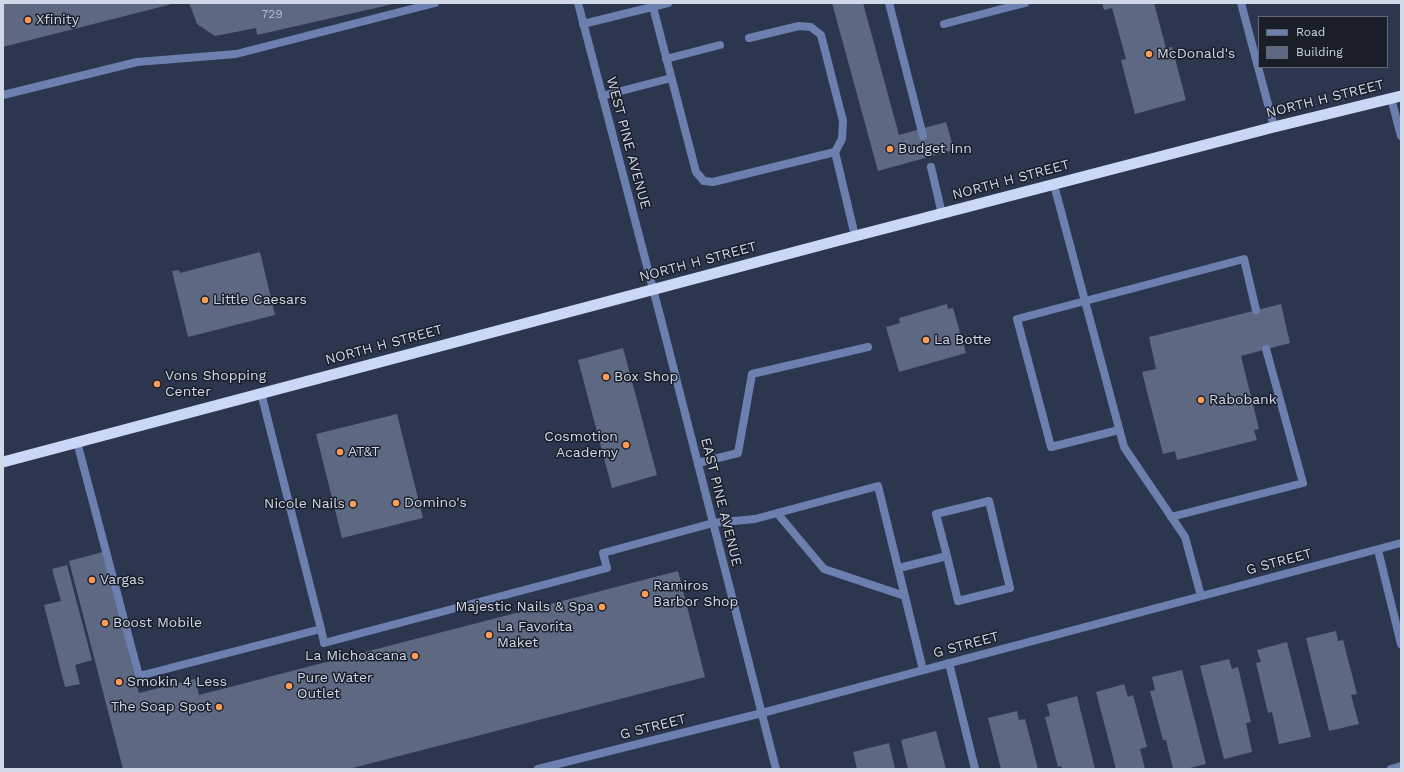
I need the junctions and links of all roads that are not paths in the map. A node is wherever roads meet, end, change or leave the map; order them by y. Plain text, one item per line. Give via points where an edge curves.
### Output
1 (435, 3) edge
2 (578, 3) edge
3 (668, 3) edge
4 (889, 3) edge
5 (1025, 3) edge
6 (1241, 3) edge
7 (653, 7) junction
8 (583, 24) junction
9 (944, 24) dead end
10 (749, 38) dead end
11 (720, 45) dead end
12 (666, 59) junction
13 (1258, 67) edge
14 (1258, 68) edge
15 (671, 78) junction
16 (3, 95) edge
17 (602, 96) junction
18 (1396, 97) edge
19 (1274, 127) junction
20 (923, 136) dead end
21 (1401, 136) edge
22 (835, 152) junction
23 (931, 168) dead end
24 (1054, 184) junction
25 (942, 214) junction
26 (856, 236) junction
27 (653, 289) junction
28 (1085, 301) junction
29 (1256, 310) dead end
30 (868, 347) dead end
31 (1266, 349) dead end
32 (261, 393) junction
33 (1119, 430) junction
34 (77, 442) junction
35 (3, 462) edge
36 (698, 463) junction
37 (777, 513) junction
38 (1171, 517) junction
39 (713, 523) junction
40 (1401, 544) edge
41 (1378, 550) junction
42 (947, 556) junction
43 (898, 568) junction
44 (905, 596) junction
45 (1201, 596) junction
46 (321, 629) junction
47 (1401, 644) edge
48 (949, 663) junction
49 (923, 670) junction
50 (762, 713) junction
51 (1401, 766) edge
52 (538, 769) edge
53 (776, 769) edge
54 (975, 769) edge
55 (1391, 769) edge

1 - 16 street via 236,54 137,62
2 - 8 street, WEST PINE AVENUE
3 - 7 street
4 - 20 street
5 - 9 street
6 - 13 street
7 - 8 street
7 - 12 street
8 - 17 street, WEST PINE AVENUE
10 - 22 street via 799,26 811,26 821,35 843,121 842,139
11 - 12 street
12 - 15 street
14 - 19 street
15 - 17 street
15 - 22 street via 696,172 704,181 713,182
17 - 27 street, WEST PINE AVENUE
18 - 19 highway, NORTH H STREET
18 - 21 street
19 - 24 highway, NORTH H STREET
22 - 26 street
23 - 25 street
24 - 25 highway, NORTH H STREET
24 - 28 street
25 - 26 highway, NORTH H STREET
26 - 27 highway, NORTH H STREET
27 - 32 highway, NORTH H STREET
27 - 36 street, EAST PINE AVENUE
28 - 29 street via 1244,259
28 - 33 street
28 - 33 street via 1017,319 1051,448
30 - 36 street via 752,374 738,453
31 - 38 street via 1303,483
32 - 34 highway, NORTH H STREET
32 - 46 street
33 - 38 street via 1124,447
34 - 35 highway, NORTH H STREET
34 - 46 street via 139,676
36 - 39 street, EAST PINE AVENUE
37 - 39 street via 755,519
37 - 43 street via 878,486
37 - 44 street via 824,569
38 - 45 street via 1185,537
39 - 46 street via 603,553 607,568 324,643
39 - 50 street, EAST PINE AVENUE
40 - 41 street, G STREET
41 - 45 street, G STREET
41 - 47 street
42 - 42 street via 936,514 989,501 1010,588 958,600
42 - 43 street
43 - 44 street
44 - 49 street
45 - 48 street, G STREET
48 - 49 street, G STREET
48 - 54 street
49 - 50 street, G STREET
50 - 52 street, G STREET
50 - 53 street, EAST PINE AVENUE
51 - 55 street

